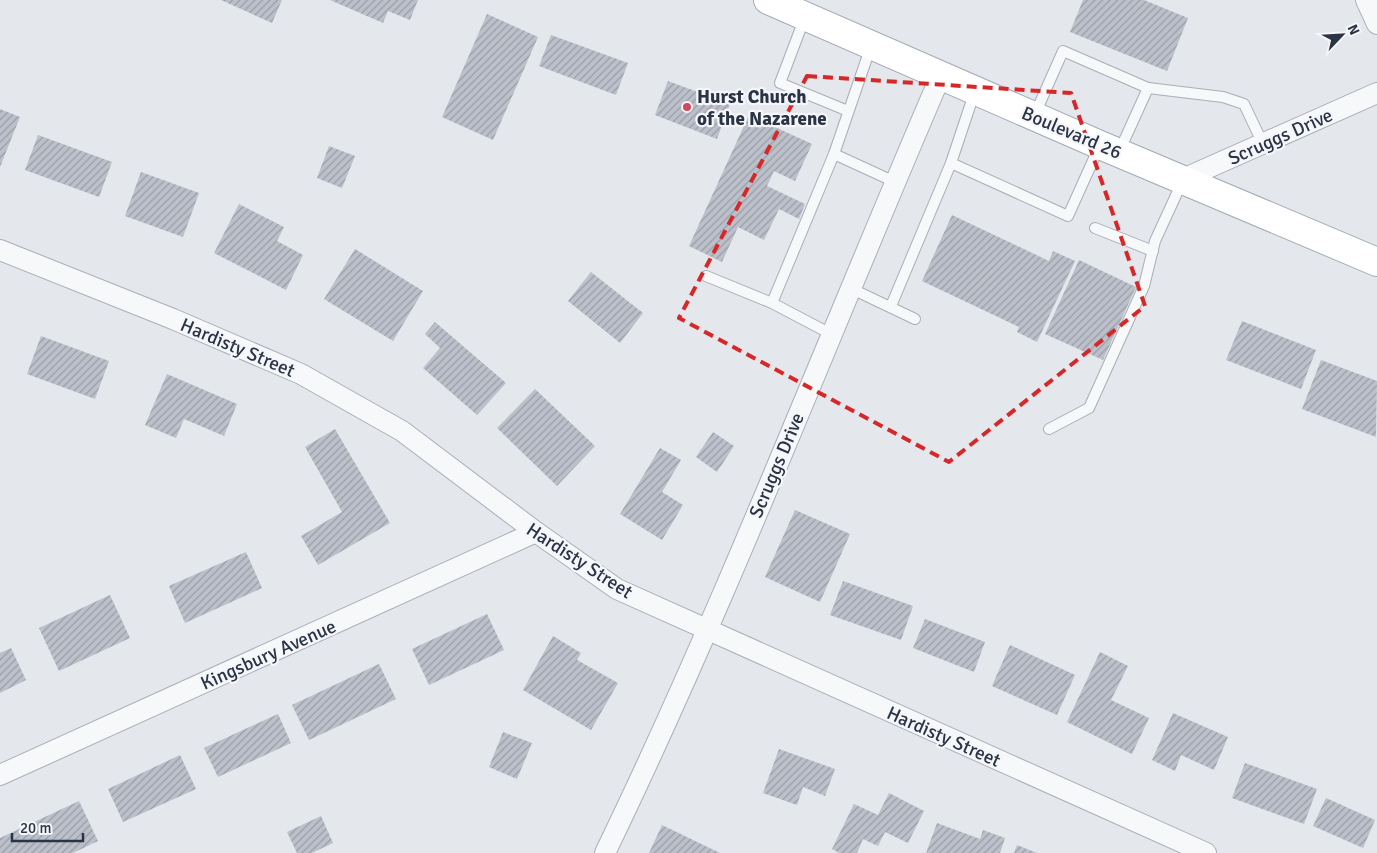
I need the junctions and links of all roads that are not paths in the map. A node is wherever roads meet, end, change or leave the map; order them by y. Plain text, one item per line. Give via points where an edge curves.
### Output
1 (768, 0) edge
2 (1366, 0) edge
3 (806, 16) junction
4 (1377, 24) edge
5 (872, 45) junction
6 (941, 75) junction
7 (1148, 88) junction
8 (975, 90) junction
9 (1377, 92) edge
10 (848, 111) junction
11 (1034, 115) junction
12 (1263, 144) junction
13 (1109, 148) junction
14 (834, 154) junction
15 (951, 163) junction
16 (1183, 179) junction
17 (895, 182) junction
18 (1095, 228) dead end
19 (0, 250) edge
20 (1153, 251) junction
21 (1377, 262) edge
22 (706, 276) dead end
23 (850, 288) junction
24 (772, 303) junction
25 (891, 306) junction
26 (915, 319) dead end
27 (831, 334) junction
28 (1049, 429) dead end
29 (536, 532) junction
30 (708, 630) junction
31 (0, 775) edge
32 (605, 853) edge
33 (1206, 853) edge

1 - 3 main road, Boulevard 26
2 - 4 street
3 - 5 main road, Boulevard 26
3 - 10 lane via 780,83
5 - 6 main road, Boulevard 26
5 - 10 lane
6 - 8 main road, Boulevard 26
6 - 17 street, Scruggs Drive
7 - 11 lane via 1063,51
7 - 12 lane via 1223,97 1244,104
7 - 13 lane
8 - 11 main road, Boulevard 26
8 - 15 lane
9 - 12 street, Scruggs Drive
10 - 14 lane
11 - 13 main road, Boulevard 26
12 - 16 street, Scruggs Drive
13 - 15 lane via 1068,216
13 - 16 main road, Boulevard 26
14 - 17 lane
14 - 24 lane
15 - 25 lane
16 - 20 lane
16 - 21 main road, Boulevard 26
17 - 23 street, Scruggs Drive
18 - 20 lane
19 - 29 street, Hardisty Street via 301,374 402,431
20 - 28 lane via 1144,286 1089,408
22 - 24 lane
23 - 25 lane
23 - 27 street, Scruggs Drive
24 - 27 lane
25 - 26 lane
27 - 30 street, Scruggs Drive
29 - 30 street, Hardisty Street via 617,589
29 - 31 street, Kingsbury Avenue
30 - 32 street, Scruggs Drive
30 - 33 street, Hardisty Street

